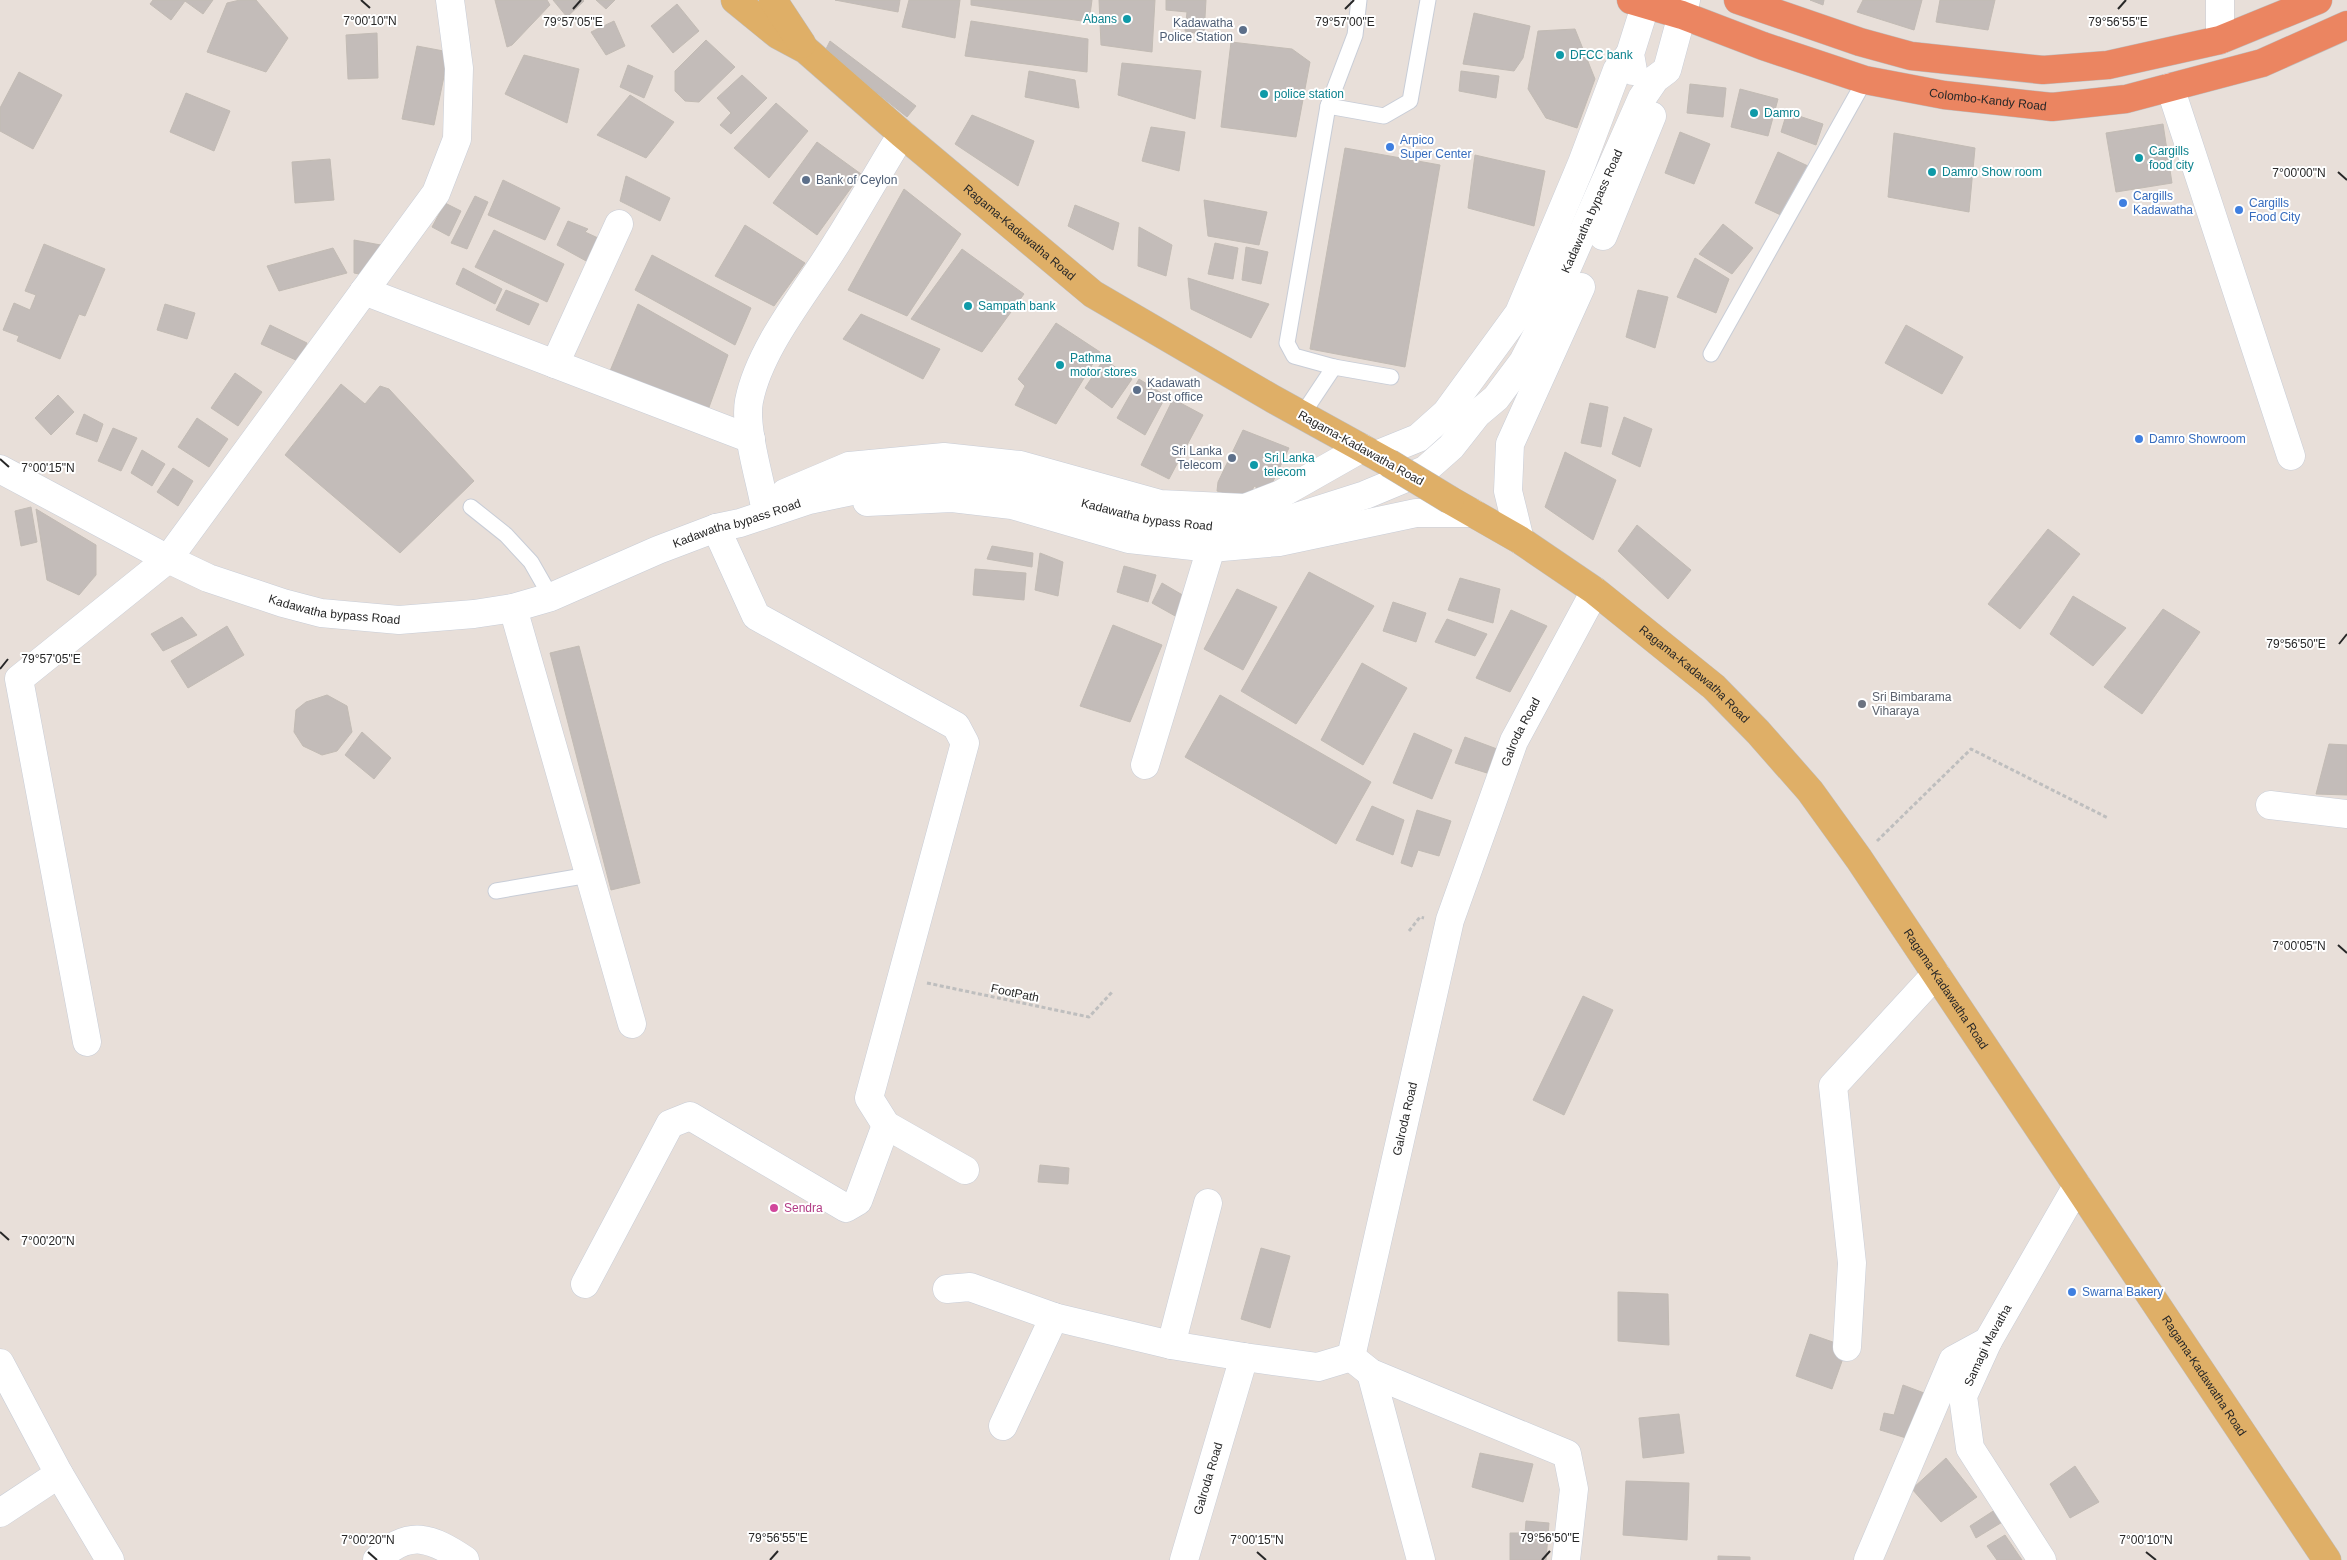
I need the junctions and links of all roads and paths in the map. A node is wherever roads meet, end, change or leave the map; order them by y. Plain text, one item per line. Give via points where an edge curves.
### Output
1 (450, 0) edge
2 (735, 0) edge
3 (773, 0) edge
4 (1359, 0) edge
5 (1428, 0) edge
6 (1738, 0) edge
7 (2220, 0) edge
8 (2318, 0) edge
9 (1641, 1) edge
10 (1684, 7) edge
11 (2347, 25) edge
12 (2220, 40) junction
13 (806, 50) junction
14 (1630, 54) junction
15 (1667, 70) junction
16 (1865, 80) junction
17 (2170, 87) junction
18 (1328, 106) junction
19 (902, 134) junction
20 (619, 224) dead end
21 (364, 291) junction
22 (1711, 354) dead end
23 (555, 364) junction
24 (1334, 367) junction
25 (1391, 377) dead end
26 (1477, 414) junction
27 (1302, 415) junction
28 (751, 439) junction
29 (1376, 455) junction
30 (2291, 456) dead end
31 (0, 469) edge
32 (765, 507) junction
33 (471, 508) dead end
34 (1473, 513) junction
35 (728, 526) junction
36 (1520, 540) junction
37 (1211, 548) junction
38 (168, 559) junction
39 (1595, 591) junction
40 (551, 597) junction
41 (513, 608) junction
42 (1145, 764) dead end
43 (2270, 805) dead end
44 (2347, 814) edge
45 (2108, 818) dead end
46 (1859, 859) junction
47 (589, 875) junction
48 (496, 890) dead end
49 (1936, 974) junction
50 (902, 978) junction
51 (1113, 991) dead end
52 (632, 1024) dead end
53 (86, 1042) dead end
54 (886, 1125) junction
55 (965, 1170) dead end
56 (2076, 1186) junction
57 (1208, 1203) dead end
58 (586, 1284) dead end
59 (946, 1289) dead end
60 (1054, 1317) junction
61 (1988, 1341) junction
62 (1171, 1345) junction
63 (1847, 1347) dead end
64 (1244, 1357) junction
65 (0, 1363) edge
66 (1361, 1365) junction
67 (1003, 1426) dead end
68 (59, 1474) junction
69 (0, 1513) edge
70 (110, 1560) edge
71 (377, 1560) edge
72 (465, 1560) edge
73 (1184, 1560) edge
74 (1420, 1560) edge
75 (1566, 1560) edge
76 (1868, 1560) edge
77 (2042, 1560) edge
78 (2327, 1560) edge

1 - 21 street via 459,68 456,139 436,193
2 - 13 main road via 778,35
3 - 13 main road
4 - 18 lane via 1355,34
5 - 18 lane via 1410,101 1384,116
6 - 12 highway via 1860,42 1912,56 2043,70 2108,65
7 - 12 street
8 - 12 highway
9 - 10 highway, Colombo-Kandy Road
9 - 14 street, Kadawatha bypass Road
10 - 15 street
10 - 16 highway, Colombo-Kandy Road via 1762,46
11 - 17 highway, Colombo-Kandy Road via 2262,63
13 - 19 main road, Ragama-Kadawatha Road
14 - 26 street, Kadawatha bypass Road via 1633,76 1586,196 1530,321 1513,354 1486,392
14 - 29 street via 1617,70 1582,164 1519,313 1446,413 1418,438
15 - 26 street, Kadawatha bypass Road via 1655,79 1642,98 1562,285 1523,362 1496,398
15 - 36 street via 1663,89 1634,161 1510,444 1508,491
16 - 17 highway, Colombo-Kandy Road via 1944,95 2052,107 2126,99
16 - 22 lane
17 - 30 street
18 - 24 lane via 1287,344 1294,356
19 - 27 main road, Ragama-Kadawatha Road via 1092,294
19 - 28 street via 763,358 749,403
20 - 23 street
21 - 23 street
21 - 38 street
23 - 28 street
24 - 25 lane
24 - 27 lane
26 - 35 street, Kadawatha bypass Road via 1451,446 1425,470 1326,509 1247,530 1149,520 1009,484 943,478 905,480 854,489
27 - 29 main road, Ragama-Kadawatha Road
28 - 32 street
29 - 32 street via 1245,508 1160,504 1020,465 944,457 850,466 776,497
29 - 34 main road, Ragama-Kadawatha Road, bridge
31 - 38 street, Kadawatha bypass Road
32 - 35 street
33 - 40 lane via 506,535 531,562
34 - 36 main road, Ragama-Kadawatha Road
34 - 37 street via 1416,513 1279,542
35 - 37 street via 878,501 952,498 1012,505 1129,538
35 - 40 street, Kadawatha bypass Road via 658,550
35 - 50 street via 756,616 956,726 965,743
36 - 39 main road, Ragama-Kadawatha Road
37 - 42 street
38 - 41 street, Kadawatha bypass Road via 244,592 321,613 400,620
38 - 53 street via 19,679
39 - 46 main road, Ragama-Kadawatha Road via 1714,687 1752,725 1810,791
39 - 66 street, Galroda Road via 1514,741 1450,920
40 - 41 street, Kadawatha bypass Road
41 - 47 street
43 - 44 street
45 - 46 path via 1971,749
46 - 49 main road, Ragama-Kadawatha Road
47 - 48 lane
47 - 52 street
49 - 56 main road, Ragama-Kadawatha Road
49 - 63 street via 1833,1086 1852,1263
50 - 51 path, FootPath via 1089,1017
50 - 54 street via 869,1098
54 - 55 street
54 - 58 street via 858,1200 846,1208 690,1116 670,1124
56 - 61 street, Samagi Mavatha
56 - 78 main road, Ragama-Kadawatha Road
57 - 62 street
59 - 60 street via 970,1287
60 - 62 street
60 - 67 street
61 - 76 street via 1953,1360
61 - 77 street, Samagi Mavatha via 1963,1396 1970,1448
62 - 64 street
64 - 66 street via 1318,1367
64 - 73 street, Galroda Road
65 - 68 street
66 - 74 street
66 - 75 street via 1567,1454 1574,1489
68 - 69 street
68 - 70 street
71 - 72 street via 388,1549 416,1537 440,1544

